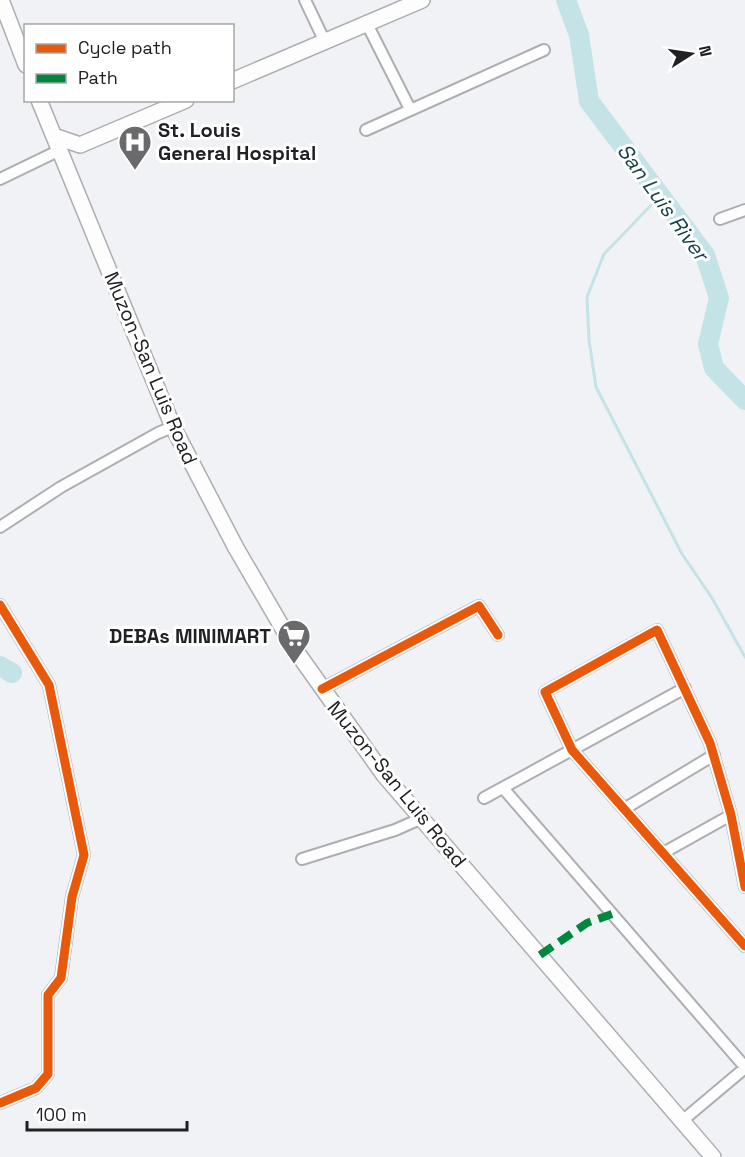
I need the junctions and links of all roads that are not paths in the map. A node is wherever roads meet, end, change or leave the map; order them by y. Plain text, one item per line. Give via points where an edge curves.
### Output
1 (1, 0) edge
2 (305, 0) edge
3 (422, 0) edge
4 (367, 24) junction
5 (325, 42) junction
6 (544, 50) dead end
7 (24, 60) edge
8 (234, 80) edge
9 (40, 102) edge
10 (181, 102) edge
11 (410, 109) junction
12 (366, 130) dead end
13 (57, 143) junction
14 (80, 145) junction
15 (67, 167) junction
16 (0, 179) edge
17 (745, 210) edge
18 (720, 219) dead end
19 (173, 428) junction
20 (0, 527) edge
21 (0, 605) edge
22 (498, 635) dead end
23 (685, 688) junction
24 (321, 689) junction
25 (572, 750) junction
26 (714, 755) junction
27 (503, 788) junction
28 (484, 798) dead end
29 (624, 809) junction
30 (731, 815) junction
31 (420, 819) junction
32 (663, 853) junction
33 (302, 859) dead end
34 (745, 887) edge
35 (745, 926) edge
36 (735, 934) junction
37 (745, 945) edge
38 (745, 1067) edge
39 (0, 1102) edge
40 (682, 1121) junction
41 (713, 1157) edge

1 - 7 main road
2 - 5 street
3 - 4 main road
4 - 5 main road
4 - 11 street
5 - 8 main road
6 - 11 street
9 - 13 main road, Muzon-San Luis Road
10 - 14 main road
11 - 12 street
13 - 14 main road
13 - 15 main road, Muzon-San Luis Road
13 - 16 street
14 - 15 main road
15 - 19 main road, Muzon-San Luis Road
17 - 18 street
19 - 20 street via 61,487
19 - 24 main road, Muzon-San Luis Road via 236,548
21 - 39 street via 49,685 84,855 72,897 61,978 48,995 48,1074 36,1088
22 - 24 street via 479,606
23 - 25 street
23 - 25 street via 657,630 545,692
23 - 26 street
24 - 31 main road, Muzon-San Luis Road
25 - 27 street
25 - 29 street
26 - 29 street
26 - 30 street
27 - 28 street
27 - 38 street
29 - 32 street
30 - 32 street
30 - 34 street
31 - 33 street
31 - 40 main road, Muzon-San Luis Road
32 - 36 street
35 - 36 street
36 - 37 street
38 - 40 street
40 - 41 main road, Muzon-San Luis Road

